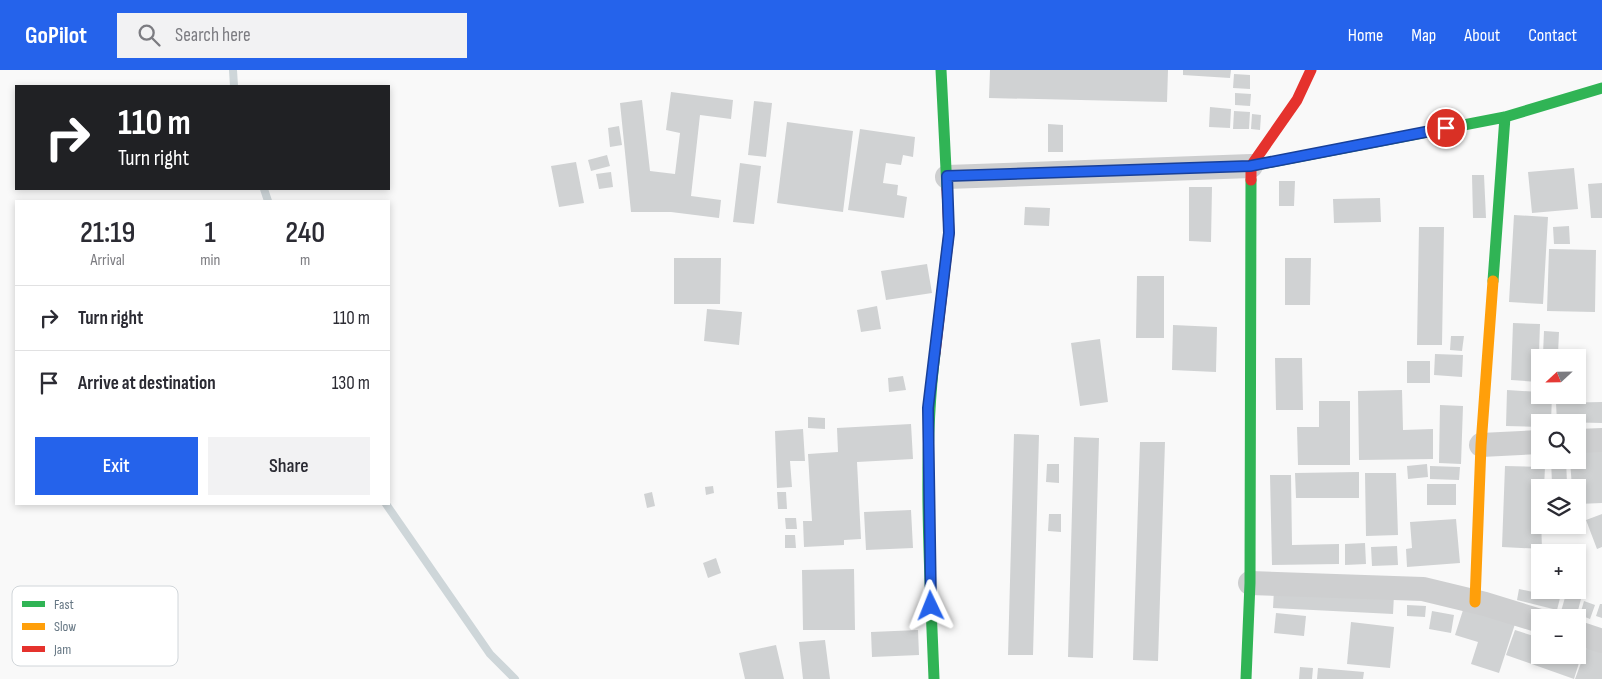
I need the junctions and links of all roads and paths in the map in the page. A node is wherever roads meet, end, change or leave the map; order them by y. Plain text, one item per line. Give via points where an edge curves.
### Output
1 (941, 70) edge
2 (1311, 70) edge
3 (1602, 88) edge
4 (1505, 117) junction
5 (1250, 166) junction
6 (947, 176) junction
7 (1602, 440) edge
8 (1586, 441) edge
9 (1531, 442) edge
10 (1481, 445) junction
11 (1250, 582) junction
12 (1475, 602) junction
13 (1531, 618) edge
14 (1586, 636) edge
15 (1602, 641) edge
16 (934, 679) edge
17 (1246, 679) edge

1 - 6 street
2 - 5 street via 1298,100
3 - 4 street
4 - 5 street
4 - 10 street
5 - 6 street
5 - 11 street
6 - 16 street via 949,233 928,408
7 - 8 street
9 - 10 street
10 - 12 street
11 - 12 street via 1423,589
11 - 17 street
12 - 13 street
14 - 15 street

